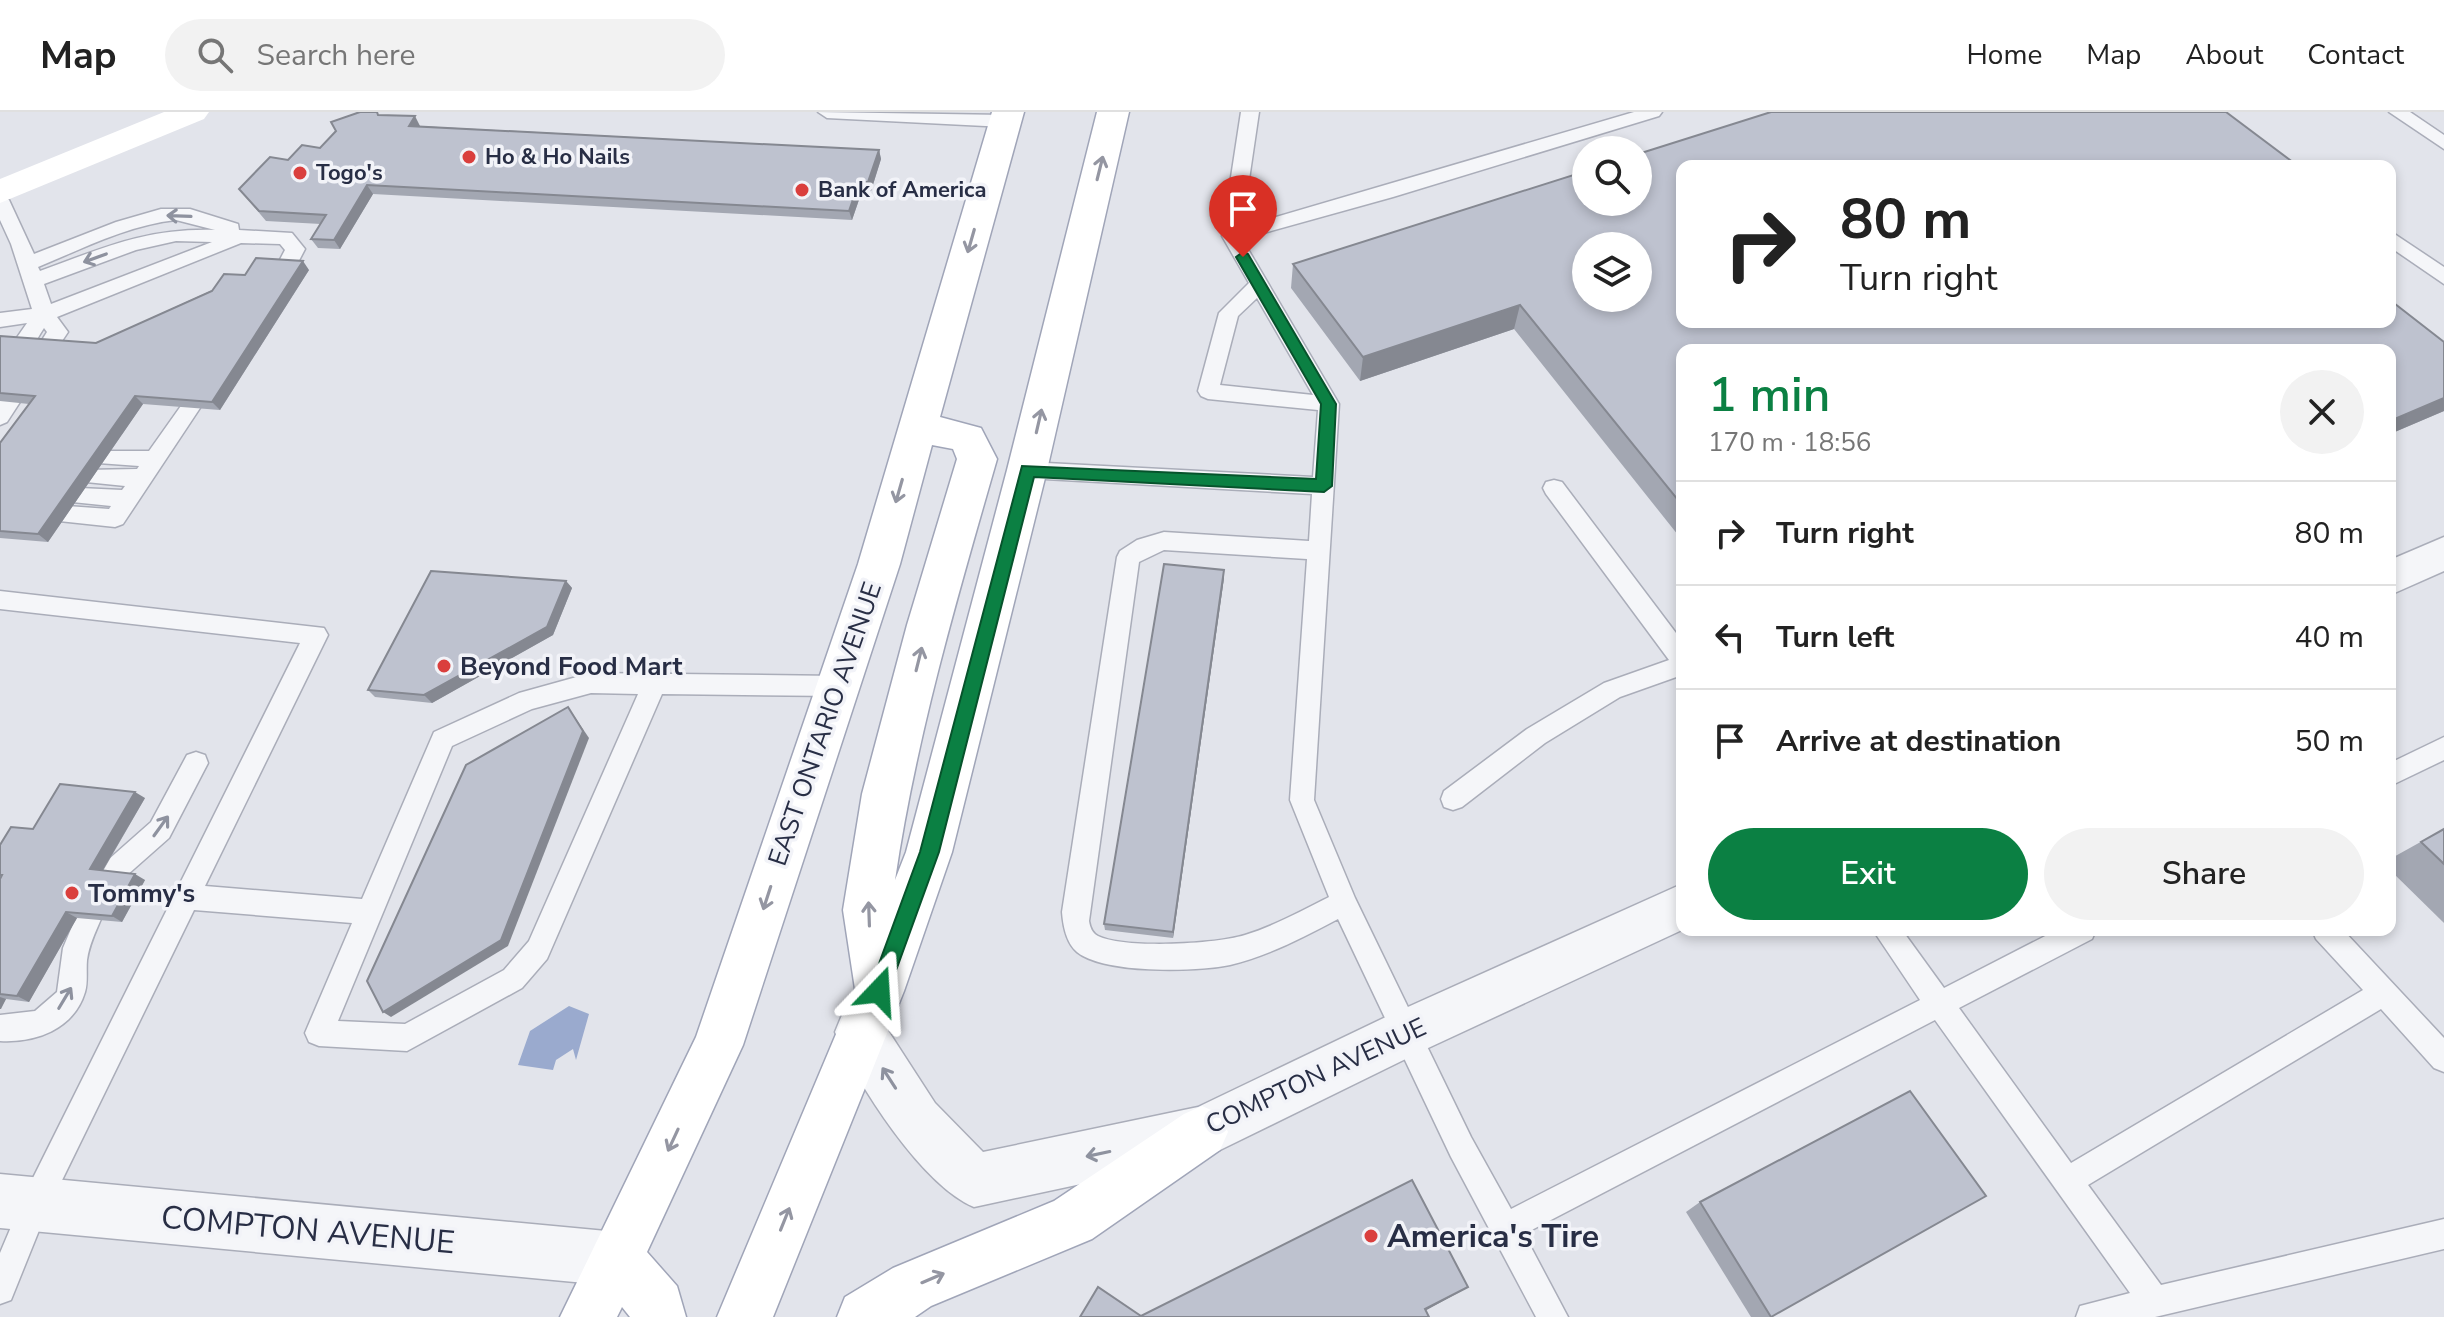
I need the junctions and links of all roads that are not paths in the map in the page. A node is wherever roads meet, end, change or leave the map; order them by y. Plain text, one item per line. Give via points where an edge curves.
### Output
1 (193, 112) edge
2 (827, 112) edge
3 (1113, 112) edge
4 (1250, 112) edge
5 (1653, 112) edge
6 (2398, 112) edge
7 (1007, 116) edge
8 (2444, 143) edge
9 (0, 192) edge
10 (0, 200) edge
11 (254, 235) junction
12 (1231, 236) junction
13 (2396, 241) edge
14 (285, 269) edge
15 (2444, 277) edge
16 (1259, 285) junction
17 (36, 289) junction
18 (2, 322) edge
19 (21, 346) edge
20 (47, 348) edge
21 (1329, 404) junction
22 (190, 408) edge
23 (918, 427) junction
24 (106, 457) dead end
25 (155, 459) junction
26 (1027, 470) junction
27 (94, 476) dead end
28 (143, 478) junction
29 (1324, 486) junction
30 (1554, 488) dead end
31 (80, 496) dead end
32 (129, 499) junction
33 (67, 515) dead end
34 (1319, 551) junction
35 (2444, 553) edge
36 (2396, 575) edge
37 (0, 600) edge
38 (1676, 654) edge
39 (1676, 664) edge
40 (655, 683) junction
41 (838, 686) junction
42 (2444, 748) edge
43 (196, 763) dead end
44 (2396, 772) edge
45 (1453, 799) dead end
46 (113, 877) edge
47 (188, 897) junction
48 (1344, 903) junction
49 (1676, 909) edge
50 (370, 912) junction
51 (88, 919) edge
52 (1890, 936) edge
53 (2071, 936) edge
54 (2331, 936) edge
55 (2383, 993) junction
56 (1939, 1002) junction
57 (870, 1012) junction
58 (0, 1028) edge
59 (1408, 1032) junction
60 (2444, 1058) edge
61 (1202, 1132) junction
62 (2068, 1181) junction
63 (18, 1202) edge
64 (1505, 1228) junction
65 (2444, 1234) edge
66 (617, 1259) junction
67 (0, 1289) edge
68 (2154, 1301) junction
69 (588, 1317) edge
70 (658, 1317) edge
71 (745, 1317) edge
72 (865, 1317) edge
73 (1553, 1317) edge
74 (2091, 1317) edge

1 - 9 main road
2 - 7 lane
26 -> 3 main road
4 - 12 lane
5 - 12 lane
6 - 8 lane
7 -> 23 main road, EAST ONTARIO AVENUE
10 - 17 lane
11 - 14 lane via 285,238 295,249
11 - 17 lane via 163,266
11 -> 17 lane via 176,235 132,244
12 - 16 lane
13 - 15 lane
16 - 21 lane
16 - 21 lane via 1229,313 1208,391
17 - 18 lane
17 - 19 lane
17 - 20 lane via 58,332
21 - 29 lane
22 - 25 lane
23 -> 41 main road, EAST ONTARIO AVENUE
57 -> 23 main road via 867,910 885,794 977,459 967,438
24 - 25 lane
25 - 28 lane
26 - 29 lane
26 - 57 main road via 929,852
27 - 28 lane
28 - 32 lane
29 - 34 lane
30 - 38 lane
31 - 32 lane
32 - 33 lane via 115,518
34 - 48 lane via 1302,800
34 - 48 lane via 1164,541 1128,557 1075,912 1077,931 1102,951 1202,956 1257,943
35 - 36 street
37 - 47 lane via 316,635
39 - 45 lane via 1612,690 1536,736
40 - 41 lane
40 - 50 lane via 591,683 527,700 443,739
40 - 50 lane via 538,950 513,979 407,1038 319,1033
41 -> 66 main road, EAST ONTARIO AVENUE via 718,1045
42 - 44 lane
46 -> 43 lane via 160,830
47 - 50 lane
47 - 63 lane
48 - 59 lane
49 - 59 street, COMPTON AVENUE
58 -> 51 lane via 42,1023 66,1002
52 - 56 lane
53 - 56 lane
54 - 55 lane
55 - 60 lane
55 - 62 lane
56 - 62 lane
56 - 64 lane
61 -> 57 street, COMPTON AVENUE via 974,1180 917,1121
71 -> 57 main road
59 - 61 street, COMPTON AVENUE
59 - 64 lane
72 -> 61 main road via 912,1287 1073,1220
62 - 68 lane
63 - 66 street, COMPTON AVENUE
63 - 67 lane
64 - 73 lane
65 - 68 lane
66 - 69 main road, EAST ONTARIO AVENUE
66 - 70 main road via 657,1306
68 - 74 lane

